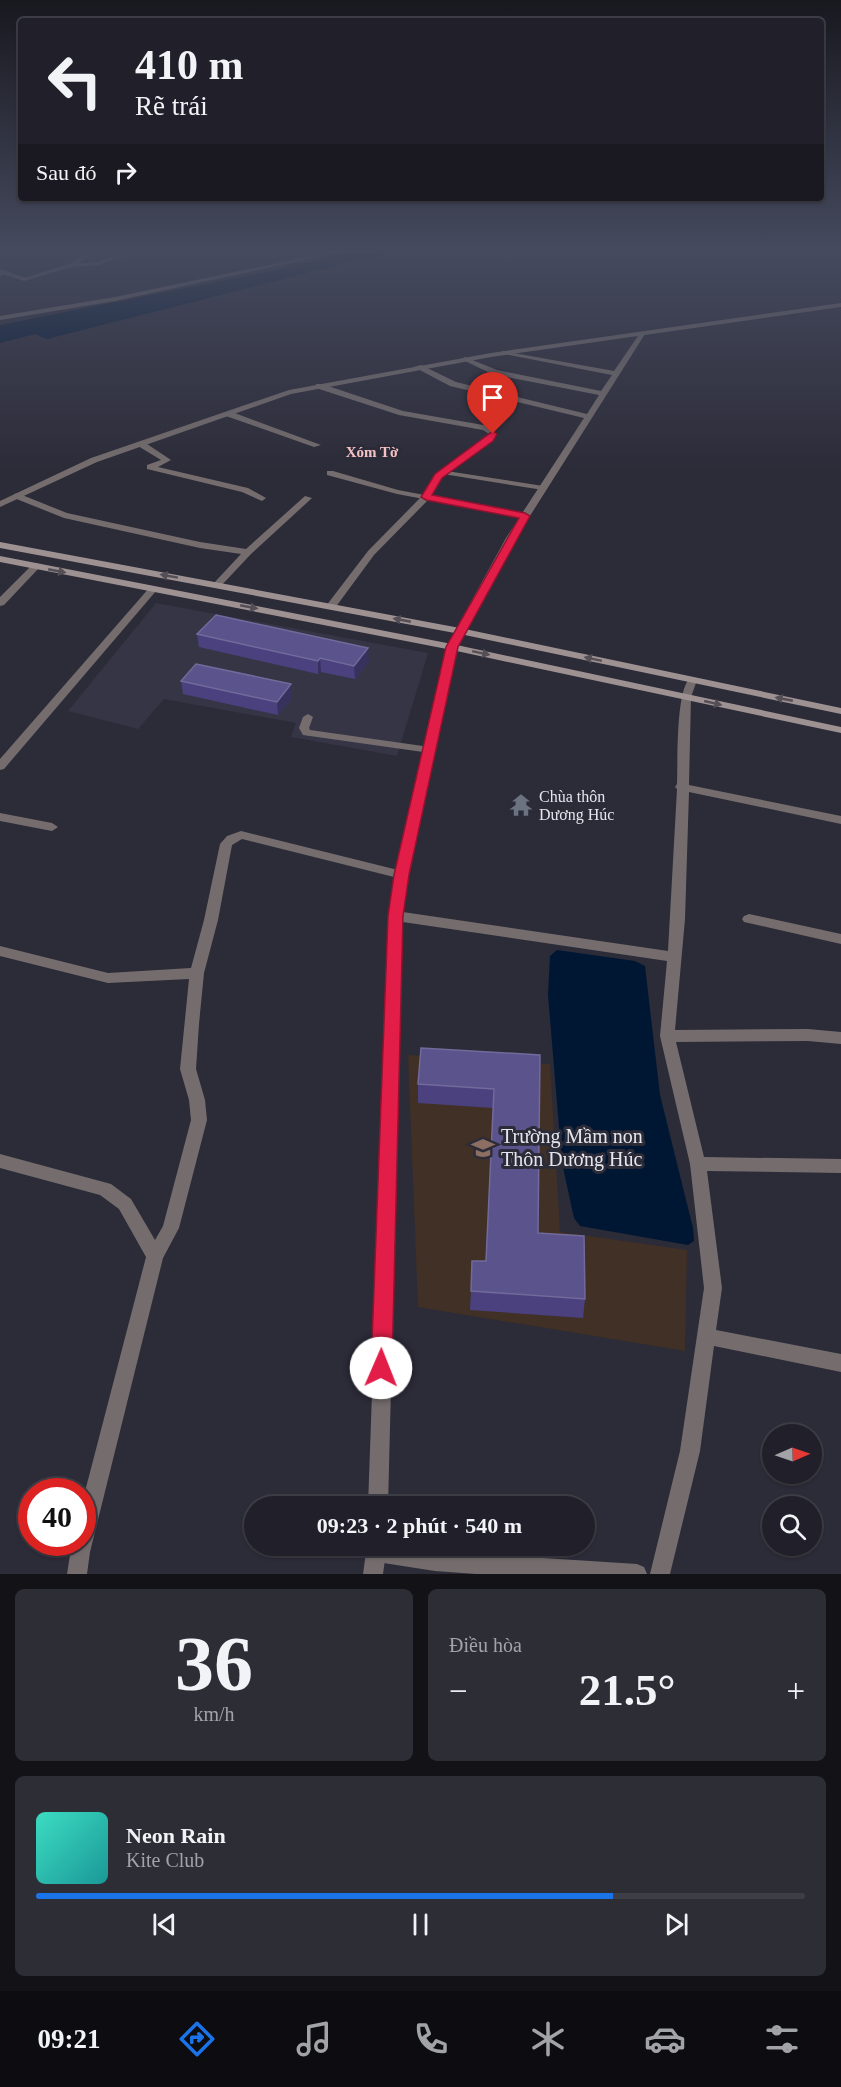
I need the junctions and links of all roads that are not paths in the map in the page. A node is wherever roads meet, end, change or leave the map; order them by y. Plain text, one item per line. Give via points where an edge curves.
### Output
1 (699, 325) edge
2 (642, 334) junction
3 (503, 353) junction
4 (465, 359) junction
5 (418, 367) junction
6 (616, 374) junction
7 (318, 386) junction
8 (603, 394) junction
9 (229, 414) junction
10 (588, 417) junction
11 (141, 444) junction
12 (317, 445) dead end
13 (443, 472) junction
14 (330, 473) dead end
15 (543, 488) junction
16 (17, 496) junction
17 (426, 497) junction
18 (262, 498) dead end
19 (308, 498) dead end
20 (0, 504) edge
21 (525, 516) junction
22 (0, 545) edge
23 (248, 552) junction
24 (0, 559) edge
25 (36, 566) junction
26 (217, 585) junction
27 (153, 589) junction
28 (0, 603) edge
29 (331, 606) junction
30 (460, 631) junction
31 (452, 647) junction
32 (692, 680) junction
33 (686, 697) junction
34 (841, 711) edge
35 (308, 717) dead end
36 (841, 730) edge
37 (430, 750) junction
38 (0, 766) edge
39 (681, 787) junction
40 (0, 817) edge
41 (841, 820) edge
42 (52, 827) dead end
43 (402, 875) junction
44 (396, 916) junction
45 (749, 919) dead end
46 (841, 939) edge
47 (0, 951) edge
48 (675, 957) junction
49 (197, 973) junction
50 (667, 1036) junction
51 (841, 1038) edge
52 (0, 1161) edge
53 (698, 1164) junction
54 (841, 1166) edge
55 (155, 1256) junction
56 (706, 1336) junction
57 (841, 1363) edge
58 (378, 1496) edge
59 (376, 1556) edge
60 (413, 1556) edge
61 (77, 1574) edge
62 (373, 1574) edge
63 (637, 1574) edge
64 (660, 1574) edge

1 - 2 street
2 - 3 street
2 - 6 street
3 - 4 street
3 - 6 street
4 - 5 street
4 - 8 street via 495,372
5 - 7 street
5 - 10 street via 453,384
6 - 8 street
7 - 9 street
7 - 13 street via 493,434
8 - 10 street
9 - 11 street
9 - 12 street
10 - 15 street
11 - 16 street via 94,460
11 - 18 street via 167,460 150,467 245,490
13 - 15 lane
13 - 17 street
14 - 17 lane
15 - 21 street
16 - 20 street
16 - 23 street via 64,516
17 - 21 lane
17 - 29 street via 372,553
19 - 23 street
21 - 30 street
26 -> 22 main road
23 - 26 street
24 - 25 main road
25 -> 27 main road
25 - 28 street
26 - 29 main road
27 -> 31 main road
27 - 38 street
30 -> 29 main road
30 - 31 street
32 -> 30 main road
31 -> 33 main road
31 - 37 street
32 - 33 street
34 -> 32 main road
33 -> 36 main road
33 - 39 street
35 - 37 lane via 304,728 307,732
37 - 43 street
39 - 41 street
39 - 48 street
40 - 42 street
43 - 44 street
43 - 49 street via 269,841 241,835 231,838 220,865
44 - 48 street
44 - 58 street
45 - 46 street
47 - 49 street via 108,978
48 - 50 street
49 - 55 street via 189,1069 199,1120 171,1228
50 - 51 street
50 - 53 street
52 - 55 street via 105,1189 125,1204
53 - 54 street
53 - 56 street via 713,1288
55 - 61 street
56 - 57 street
56 - 64 street via 690,1451
59 - 62 street
60 - 63 street via 435,1561

